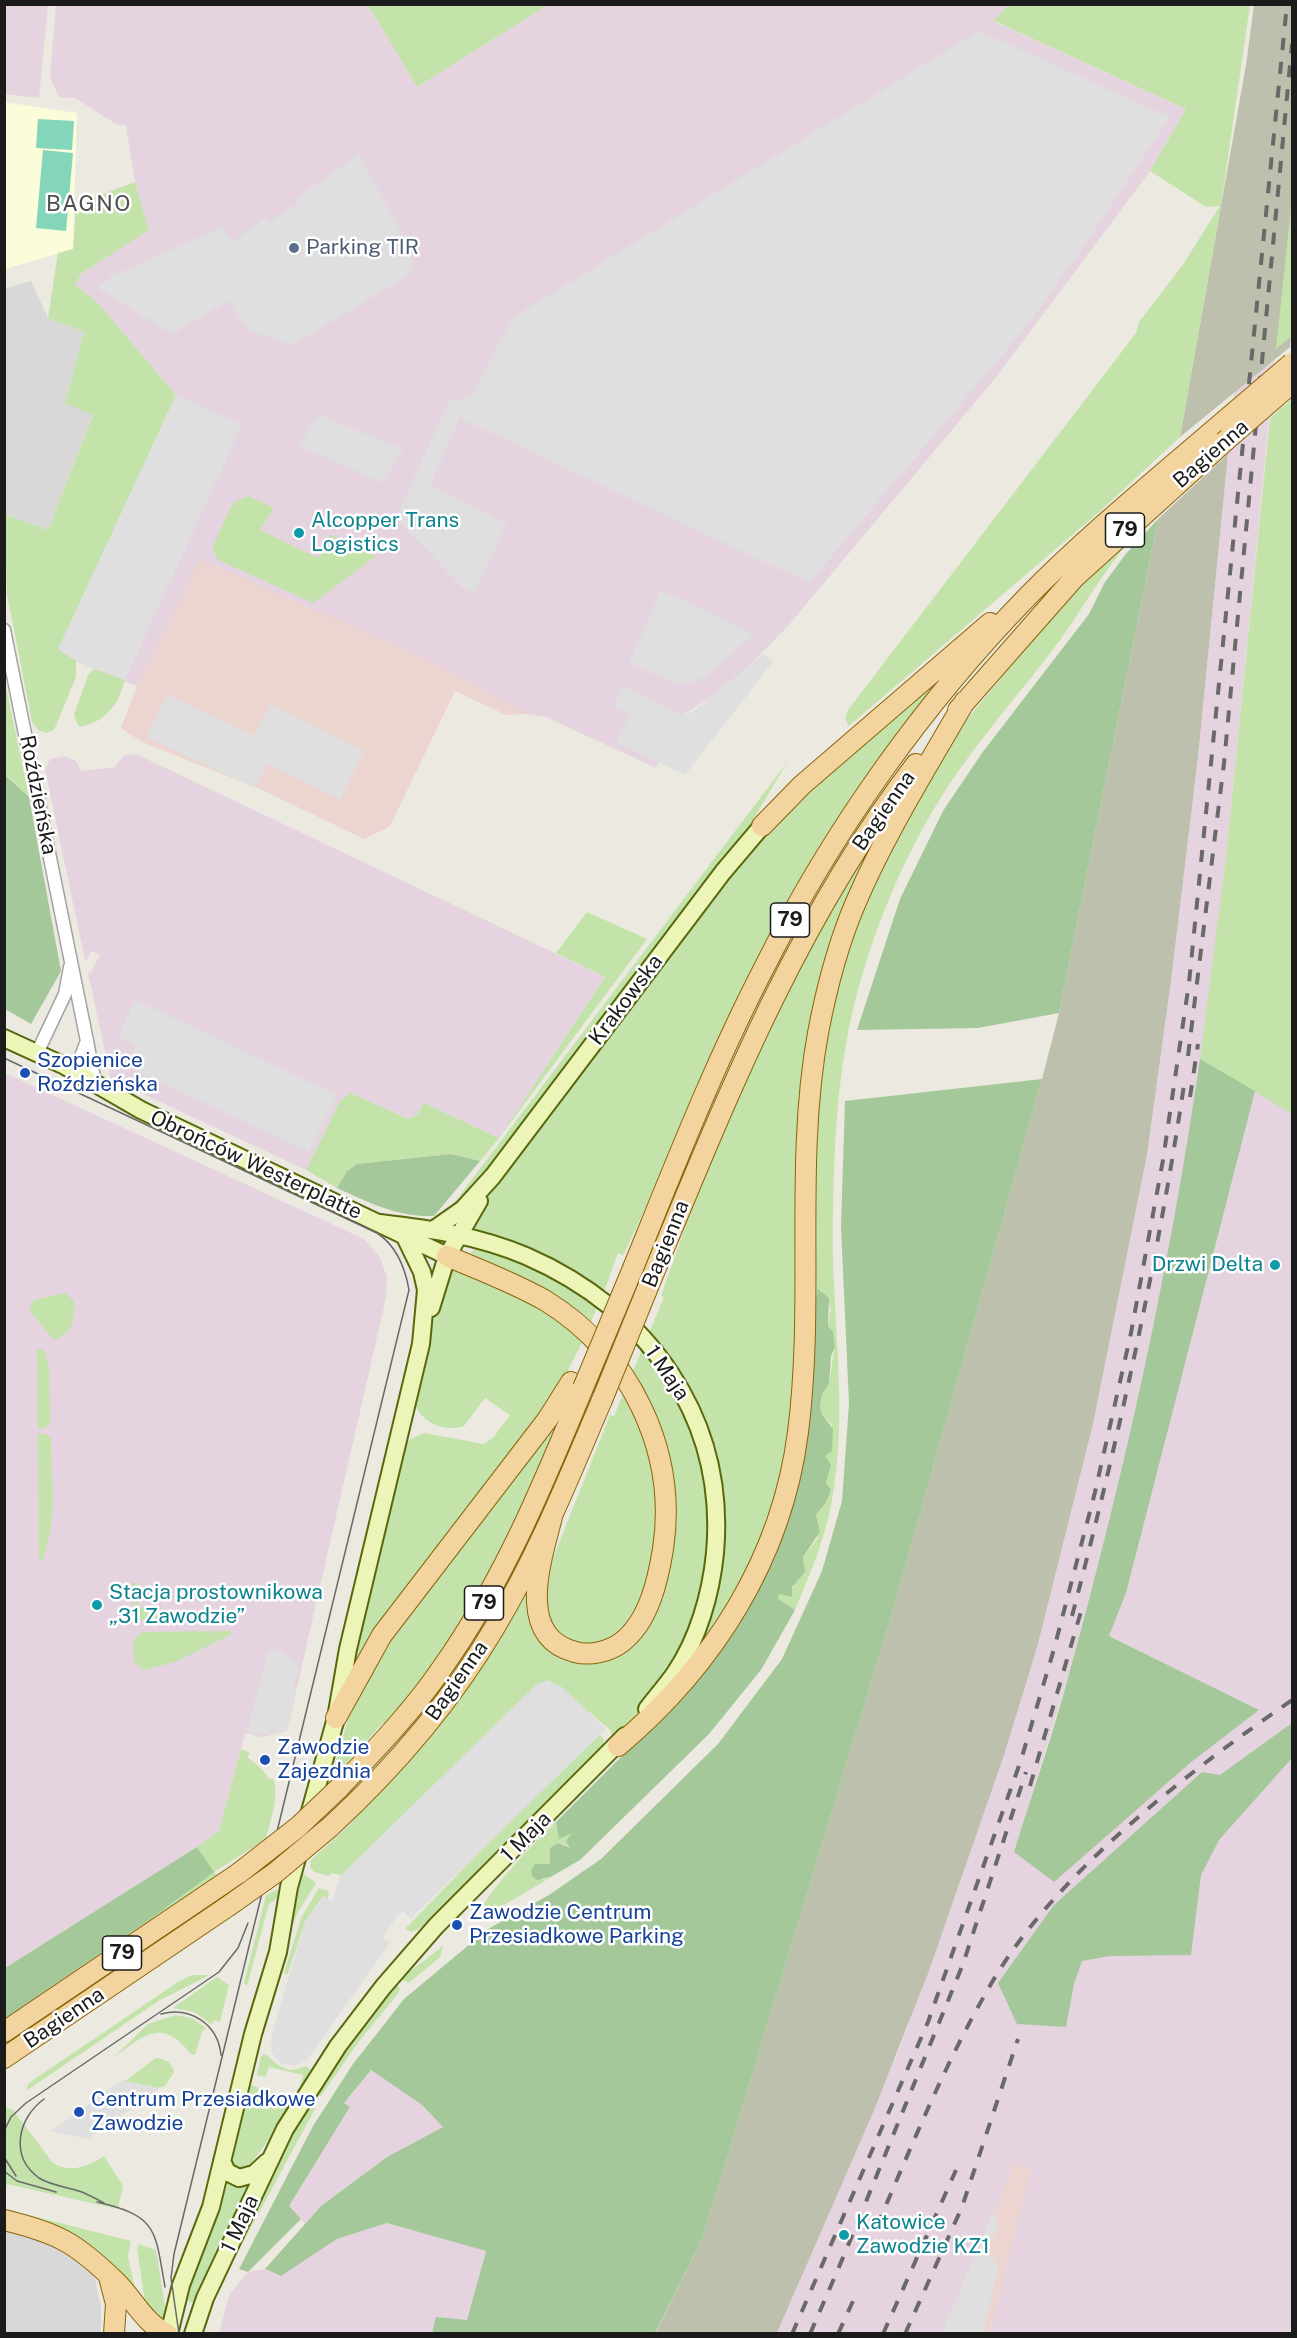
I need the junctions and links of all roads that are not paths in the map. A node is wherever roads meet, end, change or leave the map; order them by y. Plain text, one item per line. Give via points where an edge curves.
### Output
1 (1293, 363) edge
2 (1293, 383) edge
3 (1215, 440) junction
4 (1027, 598) junction
5 (4, 630) edge
6 (965, 701) junction
7 (762, 826) joint
8 (71, 960) junction
9 (4, 1038) edge
10 (87, 1041) junction
11 (37, 1053) junction
12 (65, 1066) junction
13 (95, 1083) junction
14 (493, 1176) junction
15 (380, 1223) junction
16 (433, 1230) junction
17 (459, 1234) junction
18 (405, 1238) junction
19 (447, 1256) junction
20 (620, 1322) junction
21 (421, 1344) junction
22 (577, 1385) junction
23 (552, 1517) junction
24 (336, 1718) junction
25 (618, 1746) junction
26 (4, 2032) edge
27 (4, 2058) edge
28 (270, 2159) junction
29 (222, 2161) junction
30 (4, 2220) edge
31 (108, 2275) junction
32 (114, 2334) edge
33 (168, 2334) edge
34 (194, 2334) edge

1 - 3 main road, Bagienna / 79, bridge via 1224,421
2 - 3 main road, Bagienna / 79, bridge
3 - 4 main road, Bagienna / 79 via 1179,460
3 - 6 main road, Bagienna / 79 via 1203,461 1075,577
4 - 7 main road via 998,615
4 - 20 main road, Bagienna / 79, bridge via 957,676 841,832 782,933 708,1088 633,1268
5 - 8 street, Roździeńska
6 - 23 main road, Bagienna / 79, bridge via 846,866 788,968 737,1075
6 - 25 main road via 855,903 818,1031 806,1156 798,1431 779,1517 763,1559 718,1638 652,1717
7 - 14 street, Krakowska
8 - 10 street, Roździeńska
8 - 11 street, Roździeńska via 65,994
9 - 11 street, Obrońców Westerplatte
10 - 12 street via 80,1059
10 - 13 street, Roździeńska
11 - 12 street, Obrońców Westerplatte
12 - 13 street, Obrońców Westerplatte
13 - 15 street, Obrońców Westerplatte via 141,1110
14 - 16 street, Krakowska via 463,1209
14 - 17 street, Krakowska
15 - 16 street, Obrońców Westerplatte
15 - 18 street, Obrońców Westerplatte
16 - 17 street, Obrońców Westerplatte
17 - 19 street, Krakowska
17 - 20 street, Obrońców Westerplatte via 496,1244 554,1270 592,1293
18 - 19 street, Obrońców Westerplatte
18 - 21 street, 1 Maja via 422,1272 426,1290
19 - 21 street, Krakowska
19 - 23 main road via 545,1301 572,1320 609,1357 635,1393 646,1417 659,1455 665,1491 663,1545 649,1603 620,1643 591,1654 574,1652 560,1646 541,1623 536,1592
20 - 22 main road, Bagienna, bridge
20 - 25 street, 1 Maja via 666,1366 694,1416 712,1478 716,1532 711,1578 694,1633 676,1672
21 - 24 street, 1 Maja via 348,1649
22 - 24 main road via 382,1635
22 - 26 main road, Bagienna / 79, bridge via 526,1522 466,1632 412,1708 298,1827 239,1873
23 - 27 main road, Bagienna / 79, bridge via 513,1596 458,1684 413,1741 330,1827 275,1873
24 - 29 street, 1 Maja via 289,1887 278,1952
25 - 28 street, 1 Maja via 451,1911 383,1987 315,2079
28 - 29 street via 254,2174 239,2178 227,2172
28 - 34 street, 1 Maja via 205,2298
29 - 33 street, 1 Maja via 211,2207 181,2284
30 - 31 main road via 68,2240
31 - 32 main road via 116,2304
31 - 33 main road via 150,2322

